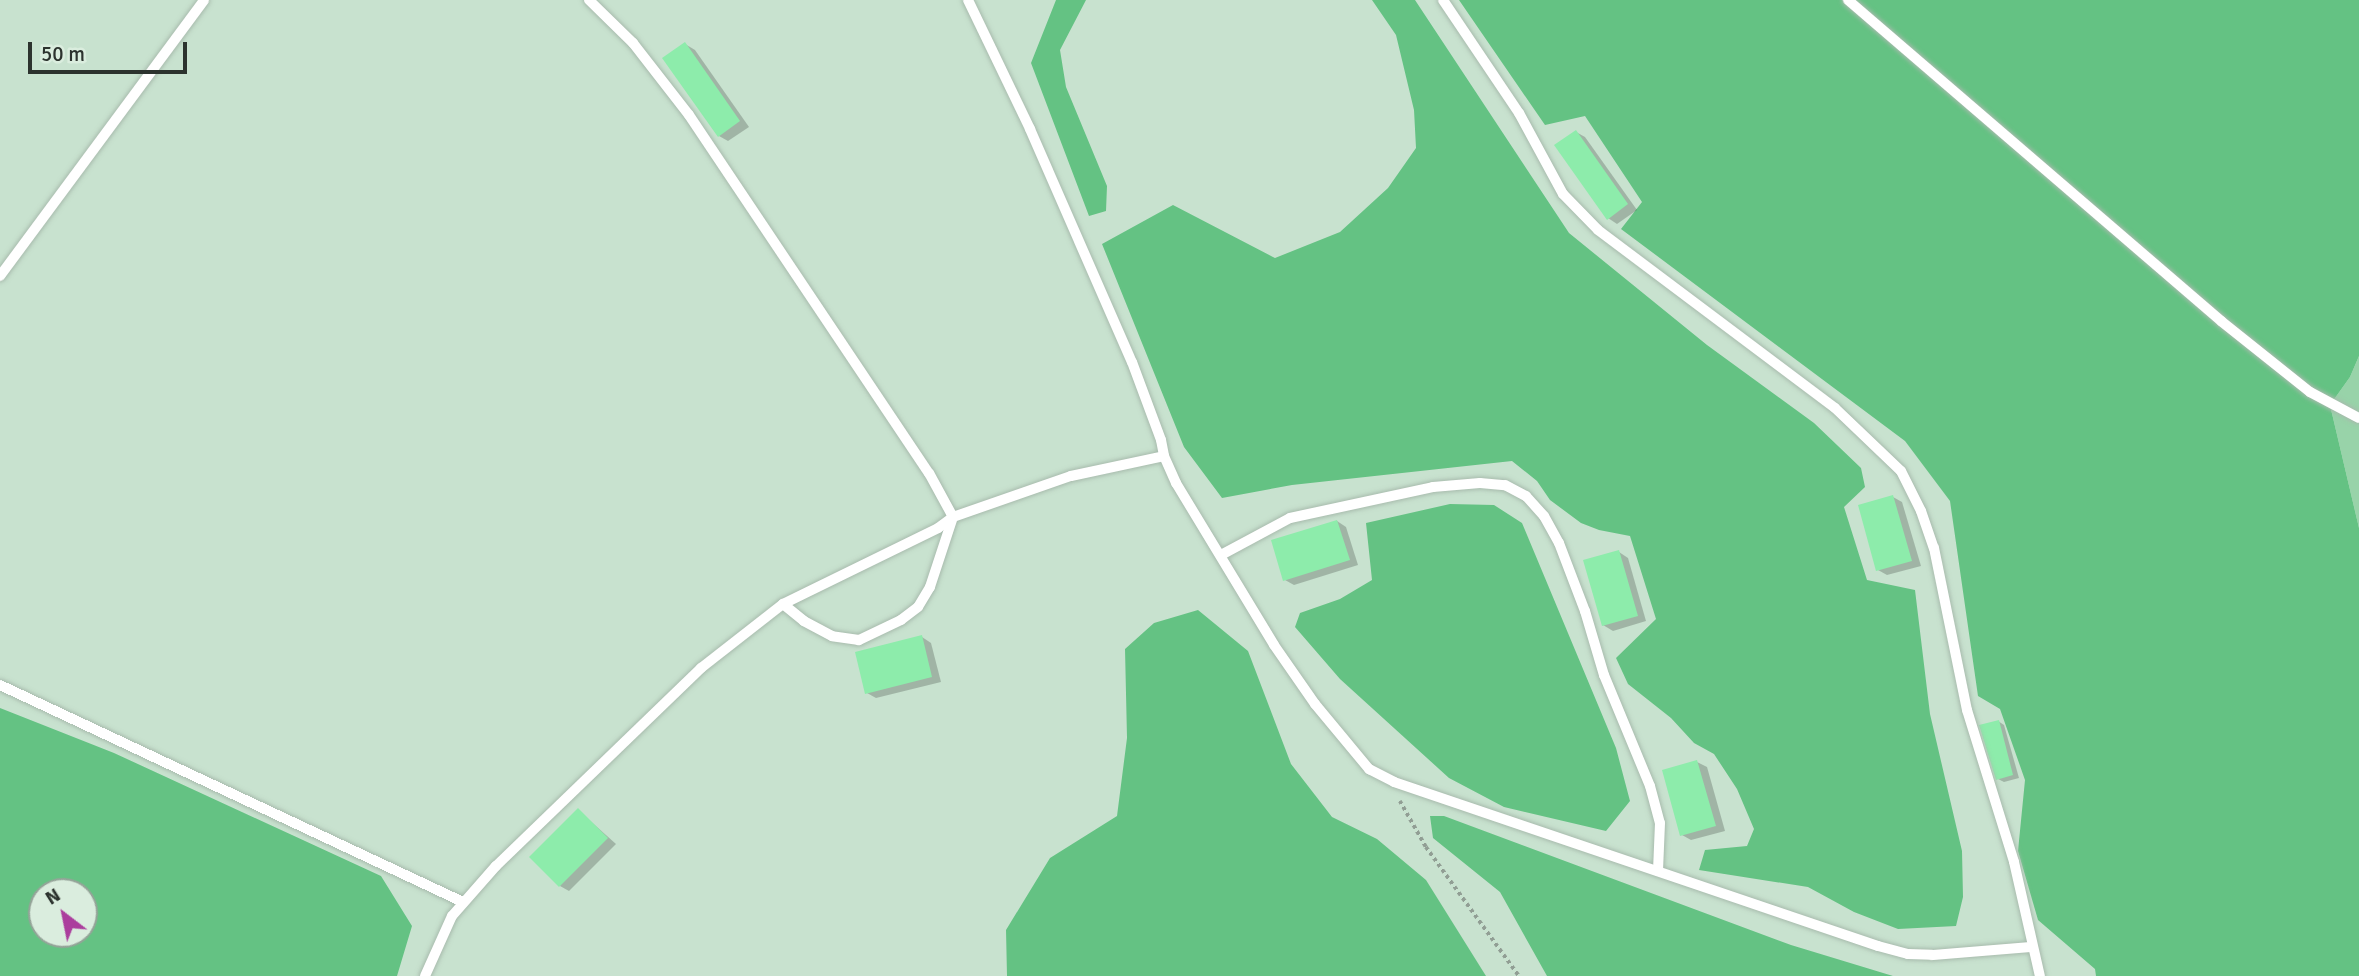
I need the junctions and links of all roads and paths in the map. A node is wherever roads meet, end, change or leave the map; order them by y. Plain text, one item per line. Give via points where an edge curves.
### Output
1 (204, 0) edge
2 (589, 0) edge
3 (968, 0) edge
4 (1443, 0) edge
5 (1848, 0) edge
6 (0, 276) edge
7 (2359, 418) edge
8 (1164, 456) junction
9 (953, 517) junction
10 (1221, 555) junction
11 (783, 604) junction
12 (0, 685) edge
13 (1394, 782) junction
14 (1658, 871) junction
15 (463, 902) junction
16 (2032, 947) junction
17 (425, 976) edge
18 (1519, 976) edge
19 (2040, 976) edge

1 - 6 lane
2 - 9 lane via 634,43 689,115 929,473
3 - 8 lane via 1132,362
4 - 16 lane via 1519,113 1563,194 1580,212 1632,258 1835,408 1901,471 1934,548 1967,710 2028,913
5 - 7 lane via 2221,321 2310,392
8 - 9 lane via 1071,476
8 - 10 lane
9 - 11 lane
9 - 11 lane via 930,587 918,607 901,620 859,640 832,636
10 - 13 lane via 1315,704 1369,769
10 - 14 lane via 1290,518 1433,487 1505,485 1526,496 1559,543 1604,674 1650,786 1660,823
11 - 15 lane via 701,668
12 - 15 lane
13 - 14 lane
13 - 18 path via 1401,807 1426,847
14 - 16 lane via 1908,954
15 - 17 lane via 436,946
16 - 19 lane

